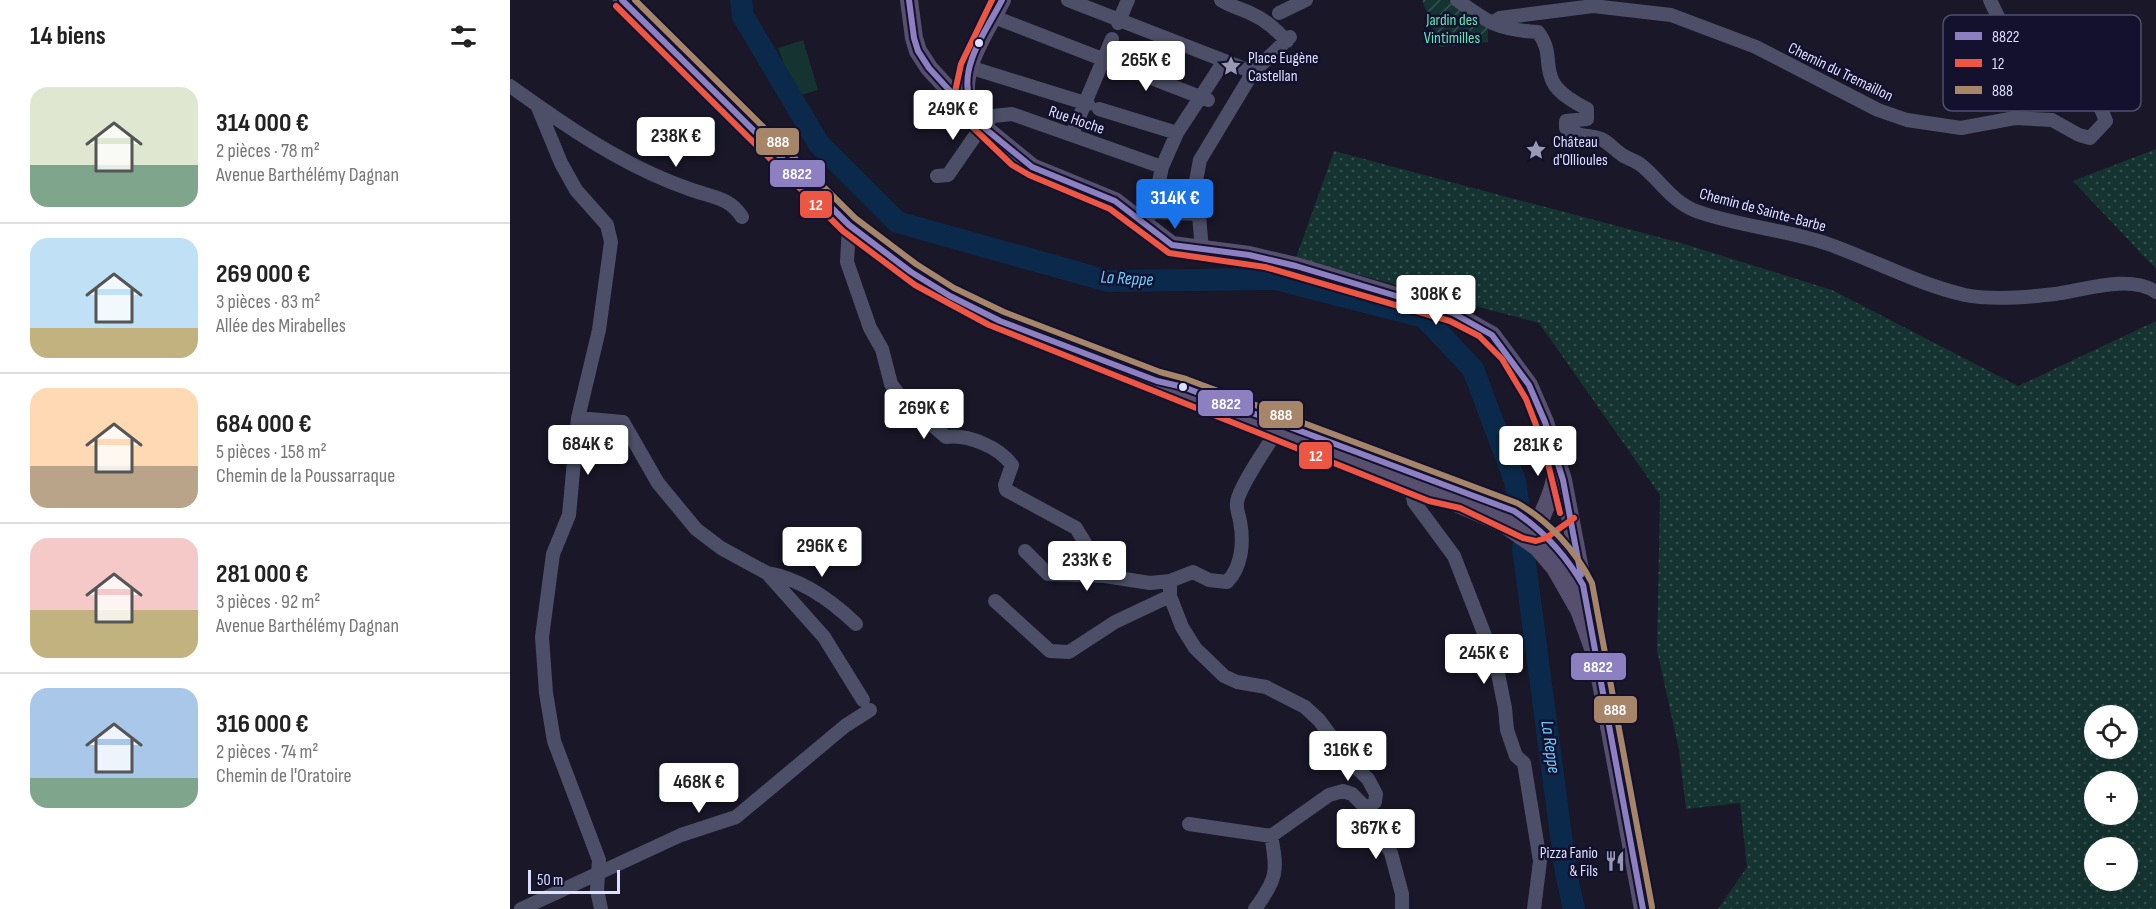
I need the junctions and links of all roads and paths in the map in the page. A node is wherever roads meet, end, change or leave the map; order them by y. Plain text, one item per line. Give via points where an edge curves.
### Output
1 (622, 0) edge
2 (909, 0) edge
3 (1002, 0) edge
4 (1068, 0) edge
5 (1128, 0) edge
6 (1221, 0) edge
7 (1306, 0) edge
8 (1457, 0) edge
9 (1989, 0) edge
10 (1996, 15) edge
11 (1269, 16) junction
12 (994, 17) junction
13 (1118, 22) junction
14 (1492, 23) junction
15 (1112, 39) dead end
16 (1104, 58) junction
17 (1224, 61) junction
18 (969, 67) junction
19 (1253, 72) junction
20 (933, 73) junction
21 (510, 86) edge
22 (1204, 98) junction
23 (537, 105) junction
24 (1090, 106) junction
25 (1231, 110) junction
26 (2102, 111) edge
27 (976, 119) junction
28 (1237, 126) dead end
29 (1177, 133) junction
30 (1072, 134) junction
31 (1162, 167) junction
32 (937, 177) dead end
33 (1199, 214) junction
34 (1148, 217) junction
35 (742, 218) dead end
36 (849, 225) junction
37 (1202, 250) junction
38 (2156, 292) edge
39 (1157, 381) junction
40 (578, 418) junction
41 (1276, 432) junction
42 (1557, 458) junction
43 (1410, 483) junction
44 (1549, 503) junction
45 (1514, 511) junction
46 (1569, 511) junction
47 (1538, 534) junction
48 (1026, 551) dead end
49 (767, 573) junction
50 (1105, 576) junction
51 (1170, 581) junction
52 (1583, 585) junction
53 (1170, 596) junction
54 (995, 601) dead end
55 (856, 624) dead end
56 (1594, 651) junction
57 (1366, 808) junction
58 (1189, 824) dead end
59 (1271, 836) junction
60 (599, 875) junction
61 (521, 909) edge
62 (601, 909) edge
63 (1255, 909) edge
64 (1402, 909) edge
65 (1534, 909) edge
66 (1643, 909) edge

1 - 36 main road
2 - 20 main road via 918,51
3 - 12 main road
4 - 13 street
5 - 13 street
6 - 11 street via 1233,8
7 - 11 street
8 - 14 street, Chemin de Sainte-Barbe
9 - 10 street, Chemin du Tremaillon
11 - 19 street via 1288,39
12 - 16 street
12 - 18 main road
13 - 17 street
14 - 26 street, Chemin du Tremaillon via 1500,18 1593,6 1671,15 1756,47 1878,110 1907,120 1961,128 2015,118 2052,120 2090,138 2106,121
14 - 38 street, Chemin de Sainte-Barbe via 1509,31 1538,32 1546,43 1553,82 1587,109 1587,119 1566,121 1566,128 1584,138 1606,142 1640,164 1672,197 1696,211 1827,244 1964,294 1997,298 2122,283
15 - 16 street
16 - 22 street
16 - 24 street
17 - 19 street
17 - 22 street
18 - 20 main road via 949,76
18 - 24 street
18 - 27 main road via 964,91
19 - 25 street
20 - 27 main road
21 - 23 street
22 - 29 street
23 - 35 street via 574,131 659,179 733,204
23 - 40 street via 566,172 576,190 607,225 611,242 599,330
24 - 29 street
24 - 30 street
25 - 28 street via 1232,122
25 - 33 street via 1200,160 1196,181
27 - 30 street, Rue Hoche via 1012,114
27 - 32 street via 948,175
27 - 34 main road via 1032,167
29 - 31 street
30 - 31 street, Rue Hoche
31 - 34 street
33 - 34 street
33 - 37 street
34 - 37 main road via 1172,245
36 - 39 main road via 951,296 992,317
36 - 50 street via 847,262 870,328 882,350 891,384 902,399 946,437 965,436 1006,457 1012,465 1006,490 1076,528
37 - 42 main road via 1296,266 1473,322 1492,335 1529,385
39 - 41 main road
39 - 45 main road via 1183,387
40 - 49 street via 623,422 658,483 696,529
40 - 60 street via 568,516 553,555 542,637 554,741 599,860
41 - 43 main road
41 - 51 street via 1236,503 1241,558 1235,574 1227,582 1209,580 1192,572
42 - 44 main road via 1556,484
42 - 46 main road
43 - 47 main road via 1432,493 1463,499
43 - 65 street via 1414,502 1454,556 1496,664 1507,730 1516,756 1524,763 1540,861
44 - 45 main road
44 - 47 main road
45 - 47 main road
46 - 47 main road
46 - 52 main road
47 - 52 main road via 1572,565
47 - 56 main road via 1565,583
48 - 50 street via 1048,574
49 - 55 street via 785,576 809,589
49 - 60 street via 824,637 866,705 736,817 681,835
50 - 51 street via 1150,583
51 - 53 street
52 - 56 main road
53 - 54 street via 1114,622 1069,652 1050,651
53 - 57 street via 1189,640 1224,676 1266,687 1305,707 1319,720 1368,779 1376,794 1375,802
56 - 66 main road
57 - 59 street via 1352,794 1343,791 1329,795
57 - 64 street via 1391,853
58 - 59 street
59 - 63 street via 1277,868 1267,893
60 - 61 street
60 - 62 street

